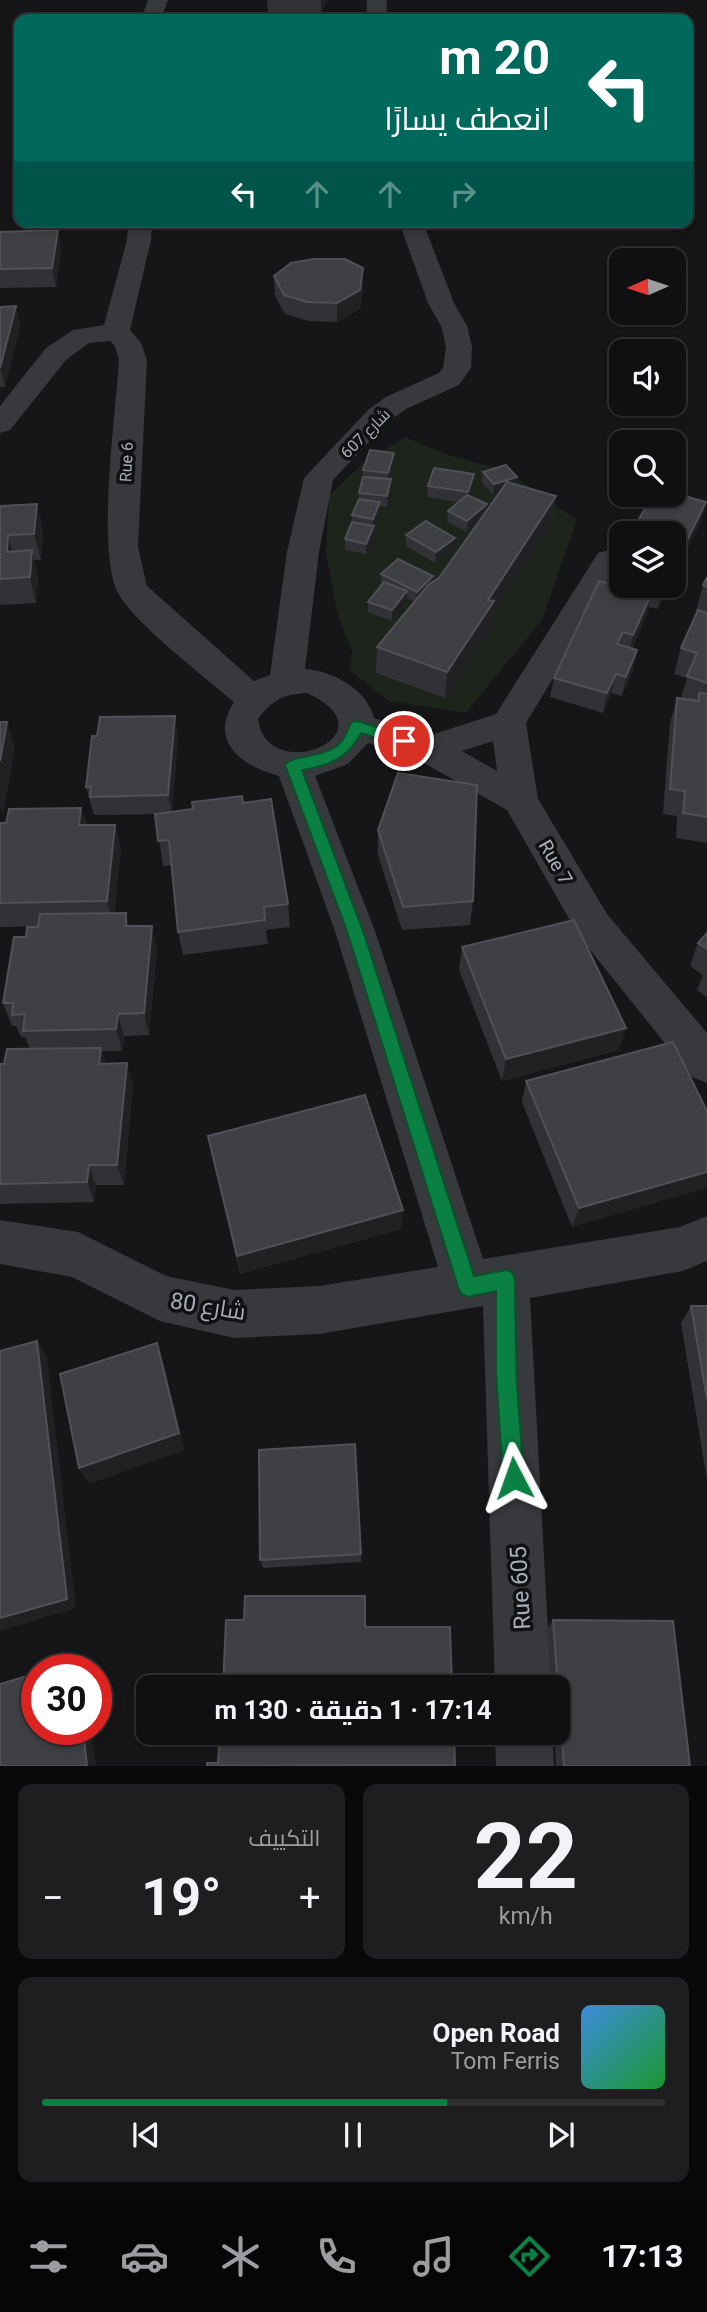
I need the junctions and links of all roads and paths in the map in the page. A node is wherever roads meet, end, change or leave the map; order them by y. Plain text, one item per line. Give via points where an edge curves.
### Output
1 (140, 228) edge
2 (413, 228) edge
3 (116, 332) junction
4 (0, 424) edge
5 (609, 560) dead end
6 (286, 682) junction
7 (252, 699) junction
8 (508, 723) junction
9 (357, 726) junction
10 (428, 749) junction
11 (293, 765) junction
12 (520, 800) junction
13 (707, 1064) edge
14 (707, 1238) edge
15 (0, 1242) edge
16 (487, 1283) junction
17 (523, 1675) edge
18 (524, 1745) edge
19 (525, 1766) edge

1 - 3 street
2 - 6 street, شارع 607 via 454,326 459,346 457,368 449,379 379,415 319,478 303,552
3 - 4 street via 82,336 56,354
3 - 7 street, Rue 6 via 128,343 133,360 122,547 132,590
5 - 8 street
6 - 7 street
6 - 9 street via 308,681 345,696 355,710
7 - 11 street via 241,719 246,741 265,758
8 - 10 street
8 - 12 street
9 - 10 street
9 - 11 street via 346,747 335,754 323,761
10 - 12 street
11 - 16 street, Rue 605
12 - 13 street, Rue 7 via 593,925
14 - 16 street, شارع 80 via 683,1249
15 - 16 street, شارع 80 via 78,1255 160,1298 233,1314 319,1310
16 - 17 street, Rue 605 via 506,1373 523,1609
18 - 19 street

